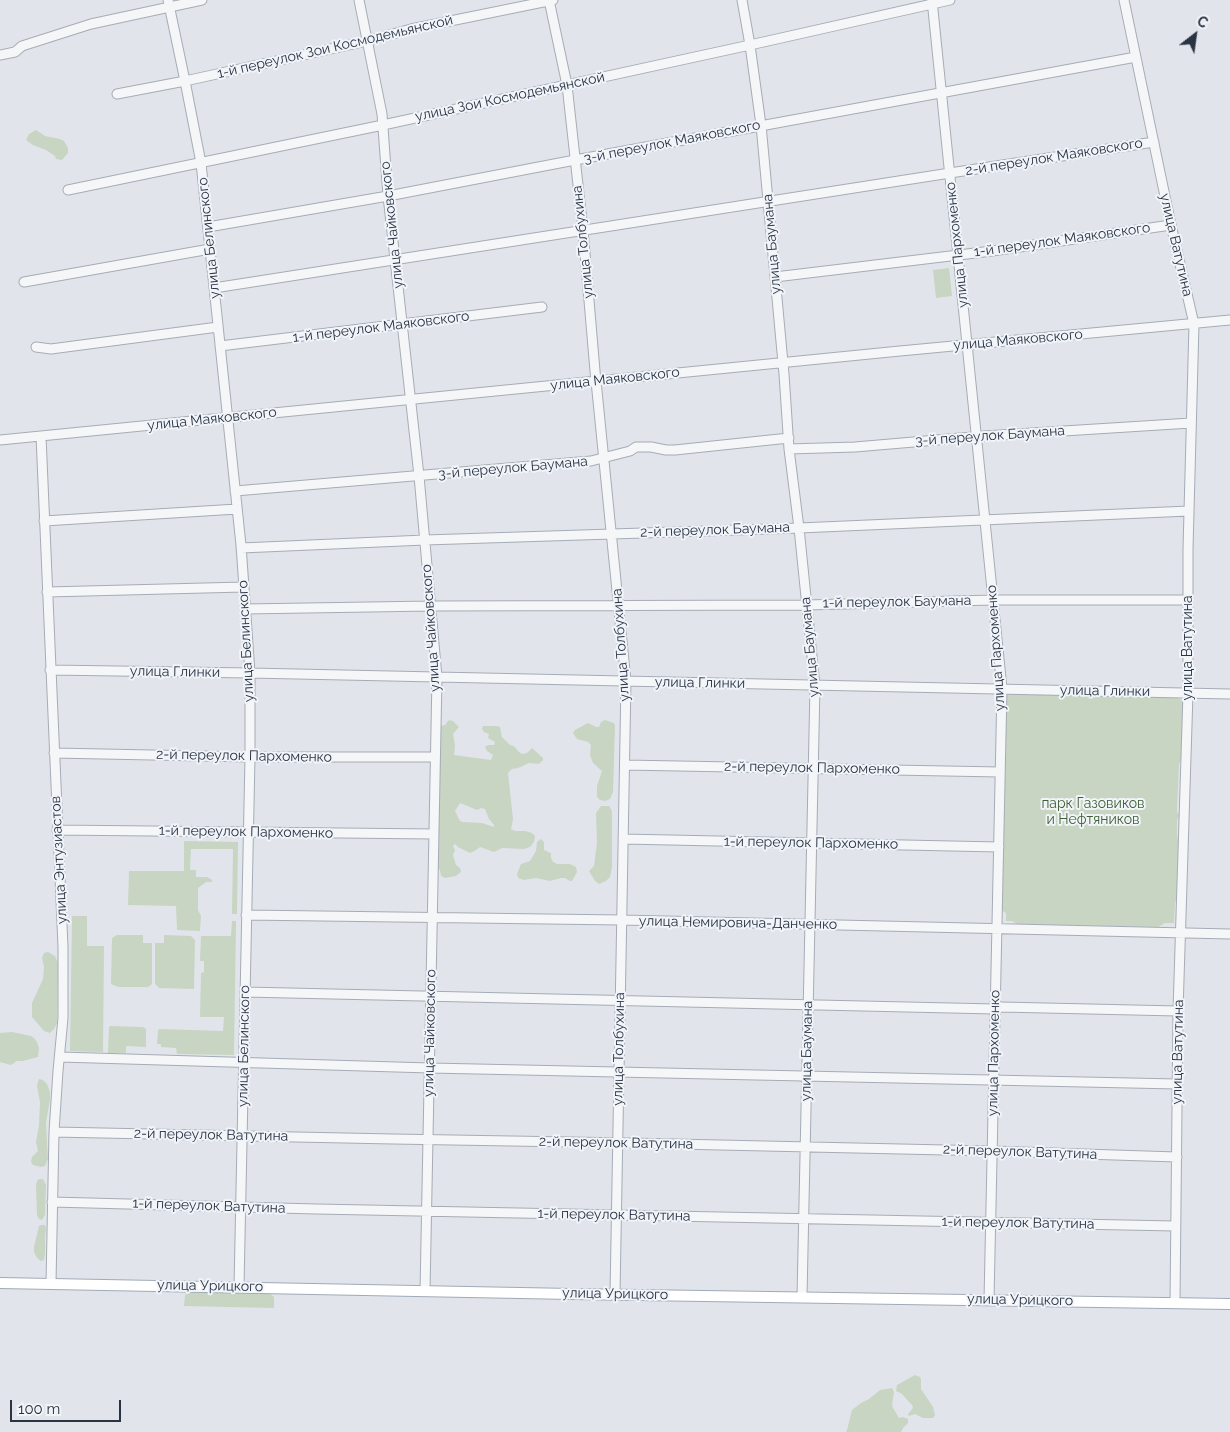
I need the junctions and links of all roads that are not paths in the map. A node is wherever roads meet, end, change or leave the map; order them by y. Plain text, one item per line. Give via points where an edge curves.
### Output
1 (202, 0) edge
2 (359, 0) edge
3 (551, 0) edge
4 (742, 0) edge
5 (950, 0) edge
6 (1124, 0) edge
7 (932, 2) edge
8 (169, 3) edge
9 (367, 42) junction
10 (750, 46) junction
11 (0, 55) edge
12 (1136, 57) junction
13 (186, 81) junction
14 (567, 84) junction
15 (941, 92) junction
16 (117, 94) dead end
17 (382, 125) junction
18 (761, 126) junction
19 (1154, 142) junction
20 (575, 160) junction
21 (201, 163) junction
22 (950, 173) junction
23 (68, 190) dead end
24 (388, 196) junction
25 (768, 202) junction
26 (1171, 225) junction
27 (208, 227) junction
28 (583, 230) junction
29 (210, 249) junction
30 (958, 255) junction
31 (394, 260) junction
32 (775, 277) junction
33 (24, 282) dead end
34 (214, 288) junction
35 (542, 307) dead end
36 (1230, 320) edge
37 (1194, 324) junction
38 (402, 325) junction
39 (218, 327) junction
40 (968, 345) junction
41 (220, 346) junction
42 (36, 347) dead end
43 (783, 362) junction
44 (596, 381) junction
45 (410, 400) junction
46 (227, 417) junction
47 (1191, 423) junction
48 (41, 436) junction
49 (977, 437) junction
50 (788, 438) junction
51 (0, 440) edge
52 (790, 449) junction
53 (604, 458) junction
54 (418, 476) junction
55 (235, 491) junction
56 (237, 509) junction
57 (1189, 511) junction
58 (985, 520) junction
59 (44, 521) junction
60 (799, 528) junction
61 (612, 533) junction
62 (425, 540) junction
63 (241, 548) junction
64 (244, 587) junction
65 (47, 592) junction
66 (993, 600) junction
67 (1188, 600) junction
68 (806, 604) junction
69 (431, 606) junction
70 (618, 606) junction
71 (245, 609) junction
72 (50, 670) junction
73 (250, 673) junction
74 (437, 677) junction
75 (626, 681) junction
76 (815, 686) junction
77 (1002, 688) junction
78 (1188, 693) junction
79 (1230, 694) edge
80 (54, 753) junction
81 (250, 757) junction
82 (435, 757) junction
83 (624, 765) junction
84 (813, 768) junction
85 (1000, 772) junction
86 (58, 830) junction
87 (248, 832) junction
88 (434, 834) junction
89 (623, 839) junction
90 (811, 842) junction
91 (999, 847) junction
92 (246, 915) junction
93 (432, 917) junction
94 (622, 920) junction
95 (810, 924) junction
96 (997, 929) junction
97 (1180, 933) junction
98 (1230, 934) edge
99 (245, 992) junction
100 (431, 996) junction
101 (620, 1000) junction
102 (808, 1004) junction
103 (995, 1009) junction
104 (1178, 1011) junction
105 (60, 1057) junction
106 (244, 1062) junction
107 (430, 1068) junction
108 (618, 1071) junction
109 (807, 1076) junction
110 (993, 1079) junction
111 (1176, 1084) junction
112 (54, 1132) junction
113 (242, 1136) junction
114 (428, 1140) junction
115 (617, 1142) junction
116 (805, 1147) junction
117 (991, 1151) junction
118 (1177, 1157) junction
119 (52, 1202) junction
120 (241, 1207) junction
121 (426, 1211) junction
122 (616, 1215) junction
123 (804, 1219) junction
124 (990, 1223) junction
125 (1175, 1226) junction
126 (0, 1283) edge
127 (51, 1283) junction
128 (239, 1287) junction
129 (425, 1291) junction
130 (615, 1294) junction
131 (802, 1297) junction
132 (988, 1300) junction
133 (1175, 1303) junction
134 (1230, 1304) edge

1 - 8 street
2 - 9 street, улица Чайковского
3 - 9 street, 1-й переулок Зои Космодемьянской
3 - 14 street, улица Толбухина
4 - 10 street, улица Баумана
5 - 7 street, улица Зои Космодемьянской
6 - 12 street, улица Ватутина
7 - 10 street, улица Зои Космодемьянской
7 - 15 street, улица Пархоменко
8 - 11 street via 92,24
8 - 13 street, улица Белинского
9 - 13 street, 1-й переулок Зои Космодемьянской
9 - 17 street, улица Чайковского
10 - 14 street, улица Зои Космодемьянской
10 - 18 street, улица Баумана
12 - 15 street, 3-й переулок Маяковского
12 - 19 street, улица Ватутина
13 - 16 street, 1-й переулок Зои Космодемьянской
13 - 21 street, улица Белинского
14 - 17 street, улица Зои Космодемьянской
14 - 20 street, улица Толбухина
15 - 18 street, 3-й переулок Маяковского
15 - 22 street, улица Пархоменко
17 - 21 street, улица Зои Космодемьянской
17 - 24 street, улица Чайковского
18 - 20 street, 3-й переулок Маяковского
18 - 25 street, улица Баумана
19 - 22 street, 2-й переулок Маяковского
19 - 26 street, улица Ватутина
20 - 24 street, 3-й переулок Маяковского
20 - 28 street, улица Толбухина
21 - 23 street, улица Зои Космодемьянской
21 - 27 street, улица Белинского
22 - 25 street, 2-й переулок Маяковского
22 - 30 street, улица Пархоменко
24 - 27 street, 3-й переулок Маяковского
24 - 31 street, улица Чайковского
25 - 28 street, 2-й переулок Маяковского
25 - 32 street, улица Баумана
26 - 30 street, 1-й переулок Маяковского
26 - 37 street, улица Ватутина
27 - 29 street, улица Белинского
28 - 31 street, 2-й переулок Маяковского
28 - 44 street, улица Толбухина
29 - 33 street
29 - 34 street, улица Белинского
30 - 32 street, 1-й переулок Маяковского
30 - 40 street, улица Пархоменко
31 - 34 street, 2-й переулок Маяковского
31 - 38 street, улица Чайковского
32 - 43 street, улица Баумана
34 - 39 street, улица Белинского
35 - 38 street, 1-й переулок Маяковского
36 - 37 street, улица Маяковского
37 - 40 street, улица Маяковского
37 - 47 street, улица Ватутина
38 - 41 street, 1-й переулок Маяковского
38 - 45 street, улица Чайковского
39 - 41 street, улица Белинского
39 - 42 street via 51,349
40 - 43 street, улица Маяковского
40 - 49 street, улица Пархоменко
41 - 46 street, улица Белинского
43 - 44 street, улица Маяковского
43 - 50 street, улица Баумана
44 - 45 street, улица Маяковского
44 - 53 street, улица Толбухина
45 - 46 street, улица Маяковского
45 - 54 street, улица Чайковского
46 - 48 street, улица Маяковского
46 - 55 street, улица Белинского
47 - 49 street, 3-й переулок Баумана
47 - 57 street, улица Ватутина
48 - 51 street, улица Маяковского
48 - 59 street, улица Энтузиастов
49 - 52 street, 3-й переулок Баумана
49 - 58 street, улица Пархоменко
50 - 52 street, улица Баумана
50 - 53 street, 3-й переулок Баумана via 675,450 636,447
52 - 60 street, улица Баумана
53 - 54 street, 3-й переулок Баумана
53 - 61 street, улица Толбухина
54 - 55 street, 3-й переулок Баумана
54 - 62 street, улица Чайковского
55 - 56 street, улица Белинского
56 - 59 street
56 - 63 street, улица Белинского
57 - 58 street, 2-й переулок Баумана
57 - 67 street, улица Ватутина
58 - 60 street, 2-й переулок Баумана
58 - 66 street, улица Пархоменко
59 - 65 street, улица Энтузиастов
60 - 61 street, 2-й переулок Баумана
60 - 68 street, улица Баумана
61 - 62 street, 2-й переулок Баумана
61 - 70 street, улица Толбухина
62 - 63 street, 2-й переулок Баумана
62 - 69 street, улица Чайковского
63 - 64 street, улица Белинского
64 - 65 street
64 - 71 street, улица Белинского
65 - 72 street, улица Энтузиастов
66 - 67 street, 1-й переулок Баумана
66 - 68 street, 1-й переулок Баумана
66 - 77 street, улица Пархоменко
67 - 78 street, улица Ватутина
68 - 70 street, 1-й переулок Баумана
68 - 76 street, улица Баумана
69 - 70 street, 1-й переулок Баумана
69 - 71 street, 1-й переулок Баумана
69 - 74 street, улица Чайковского
70 - 75 street, улица Толбухина
71 - 73 street, улица Белинского
72 - 73 street, улица Глинки
72 - 80 street, улица Энтузиастов
73 - 74 street, улица Глинки
73 - 81 street, улица Белинского
74 - 75 street, улица Глинки
74 - 82 street, улица Чайковского
75 - 76 street, улица Глинки
75 - 83 street, улица Толбухина
76 - 77 street, улица Глинки
76 - 84 street, улица Баумана
77 - 78 street, улица Глинки
77 - 85 street, улица Пархоменко
78 - 79 street, улица Глинки
78 - 97 street, улица Ватутина
80 - 81 street, 2-й переулок Пархоменко
80 - 86 street, улица Энтузиастов
81 - 82 street, 2-й переулок Пархоменко
81 - 87 street, улица Белинского
82 - 88 street, улица Чайковского
83 - 84 street, 2-й переулок Пархоменко
83 - 89 street, улица Толбухина
84 - 85 street, 2-й переулок Пархоменко
84 - 90 street, улица Баумана
85 - 91 street, улица Пархоменко
86 - 87 street, 1-й переулок Пархоменко
86 - 105 street, улица Энтузиастов via 63,947
87 - 88 street, 1-й переулок Пархоменко
87 - 92 street, улица Белинского
88 - 93 street, улица Чайковского
89 - 90 street, 1-й переулок Пархоменко
89 - 94 street, улица Толбухина
90 - 91 street, 1-й переулок Пархоменко
90 - 95 street, улица Баумана
91 - 96 street, улица Пархоменко
92 - 93 street, улица Немировича-Данченко
92 - 99 street, улица Белинского
93 - 94 street, улица Немировича-Данченко
93 - 100 street, улица Чайковского
94 - 95 street, улица Немировича-Данченко
94 - 101 street, улица Толбухина
95 - 96 street, улица Немировича-Данченко
95 - 102 street, улица Баумана
96 - 97 street, улица Немировича-Данченко
96 - 103 street, улица Пархоменко
97 - 98 street, улица Немировича-Данченко
97 - 104 street, улица Ватутина
99 - 100 street
99 - 106 street, улица Белинского
100 - 101 street
100 - 107 street, улица Чайковского
101 - 102 street
101 - 108 street, улица Толбухина
102 - 103 street
102 - 109 street, улица Баумана
103 - 104 street
103 - 110 street, улица Пархоменко
104 - 111 street, улица Ватутина
105 - 106 street
105 - 112 street, улица Энтузиастов
106 - 107 street
106 - 113 street, улица Белинского
107 - 108 street
107 - 114 street, улица Чайковского
108 - 109 street
108 - 115 street, улица Толбухина
109 - 110 street
109 - 116 street, улица Баумана
110 - 111 street
110 - 117 street, улица Пархоменко
111 - 118 street, улица Ватутина
112 - 113 street, 2-й переулок Ватутина
112 - 119 street, улица Энтузиастов
113 - 114 street, 2-й переулок Ватутина
113 - 120 street, улица Белинского
114 - 115 street, 2-й переулок Ватутина
114 - 121 street, улица Чайковского
115 - 116 street, 2-й переулок Ватутина
115 - 122 street, улица Толбухина
116 - 117 street, 2-й переулок Ватутина
116 - 123 street, улица Баумана
117 - 118 street, 2-й переулок Ватутина
117 - 124 street, улица Пархоменко
118 - 125 street, улица Ватутина
119 - 120 street, 1-й переулок Ватутина
119 - 127 street, улица Энтузиастов
120 - 121 street, 1-й переулок Ватутина
120 - 128 street, улица Белинского
121 - 122 street, 1-й переулок Ватутина
121 - 129 street, улица Чайковского
122 - 123 street, 1-й переулок Ватутина
122 - 130 street, улица Толбухина
123 - 124 street, 1-й переулок Ватутина
123 - 131 street, улица Баумана
124 - 125 street, 1-й переулок Ватутина
124 - 132 street, улица Пархоменко
125 - 133 street, улица Ватутина
126 - 127 main road, улица Урицкого
127 - 128 main road, улица Урицкого
128 - 129 main road, улица Урицкого
129 - 130 main road, улица Урицкого
130 - 131 main road, улица Урицкого
131 - 132 main road, улица Урицкого
132 - 133 main road, улица Урицкого
133 - 134 main road, улица Урицкого

